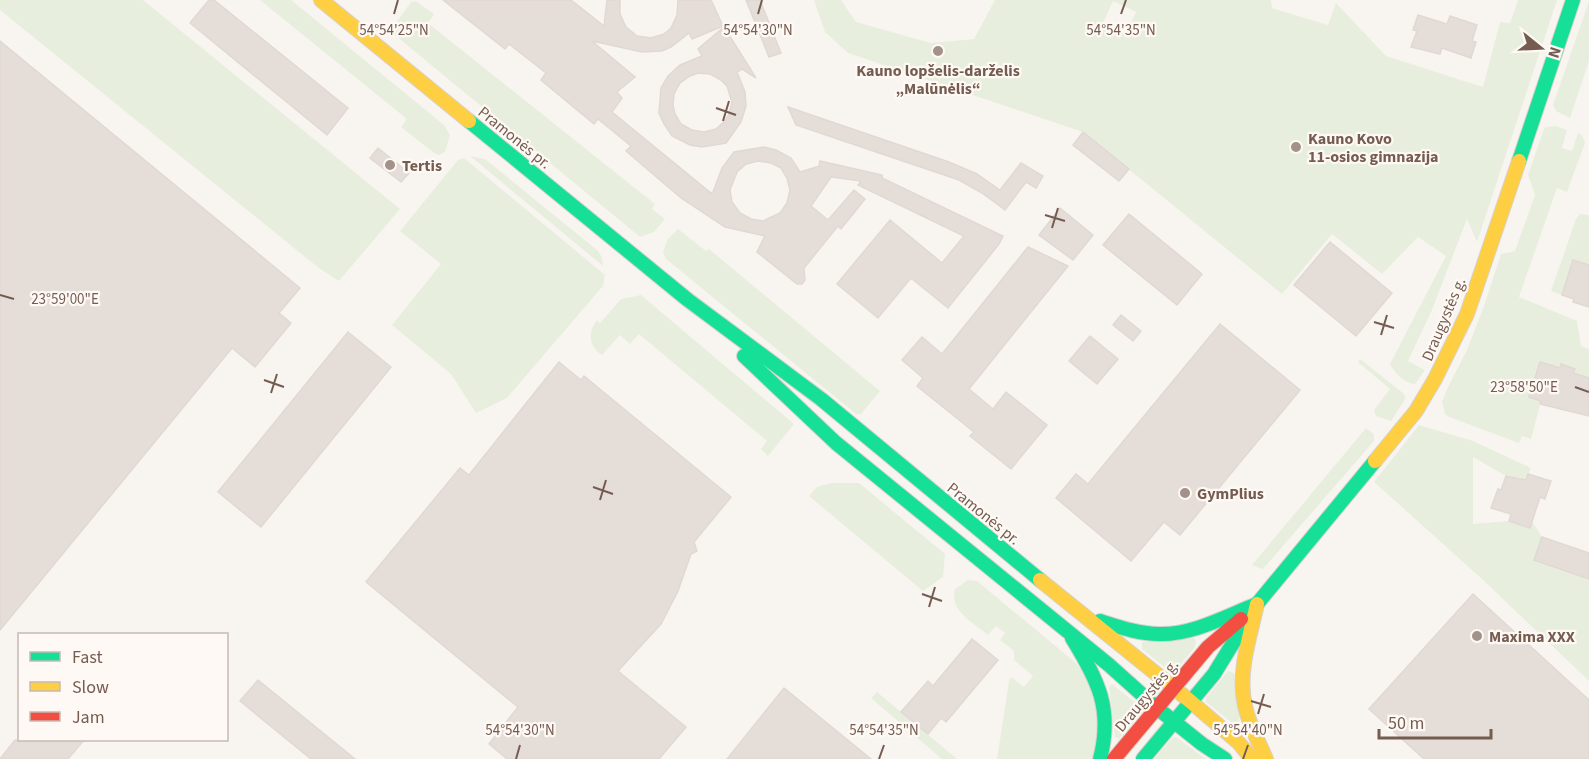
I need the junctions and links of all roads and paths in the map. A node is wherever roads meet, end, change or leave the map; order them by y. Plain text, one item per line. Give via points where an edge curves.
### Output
1 (321, 0) edge
2 (1573, 0) edge
3 (688, 300) junction
4 (1257, 604) junction
5 (1088, 617) junction
6 (1069, 632) junction
7 (1174, 688) junction
8 (1191, 701) junction
9 (1157, 708) junction
10 (1174, 722) junction
11 (1100, 759) edge
12 (1114, 759) edge
13 (1143, 759) edge
14 (1225, 759) edge
15 (1252, 759) edge
16 (1266, 759) edge

1 - 3 main road, Pramonės pr.
2 - 4 main road, Draugystės g. via 1467,314 1453,345 1416,411
3 - 5 main road, Pramonės pr. via 821,399
3 - 6 main road, Pramonės pr. via 836,443
4 - 5 main road via 1171,634 1135,631
4 - 7 main road, Draugystės g. via 1208,647
4 - 8 main road, Draugystės g. via 1214,674
4 - 16 main road via 1243,672 1244,698
5 - 7 main road, Pramonės pr.
6 - 9 main road, Pramonės pr.
6 - 11 main road via 1092,668 1104,699 1107,726
7 - 8 main road, Pramonės pr.
7 - 9 main road, Draugystės g.
8 - 10 main road, Draugystės g.
8 - 15 main road, Pramonės pr.
9 - 10 main road, Pramonės pr.
9 - 12 main road, Draugystės g.
10 - 13 main road, Draugystės g.
10 - 14 main road, Pramonės pr.

